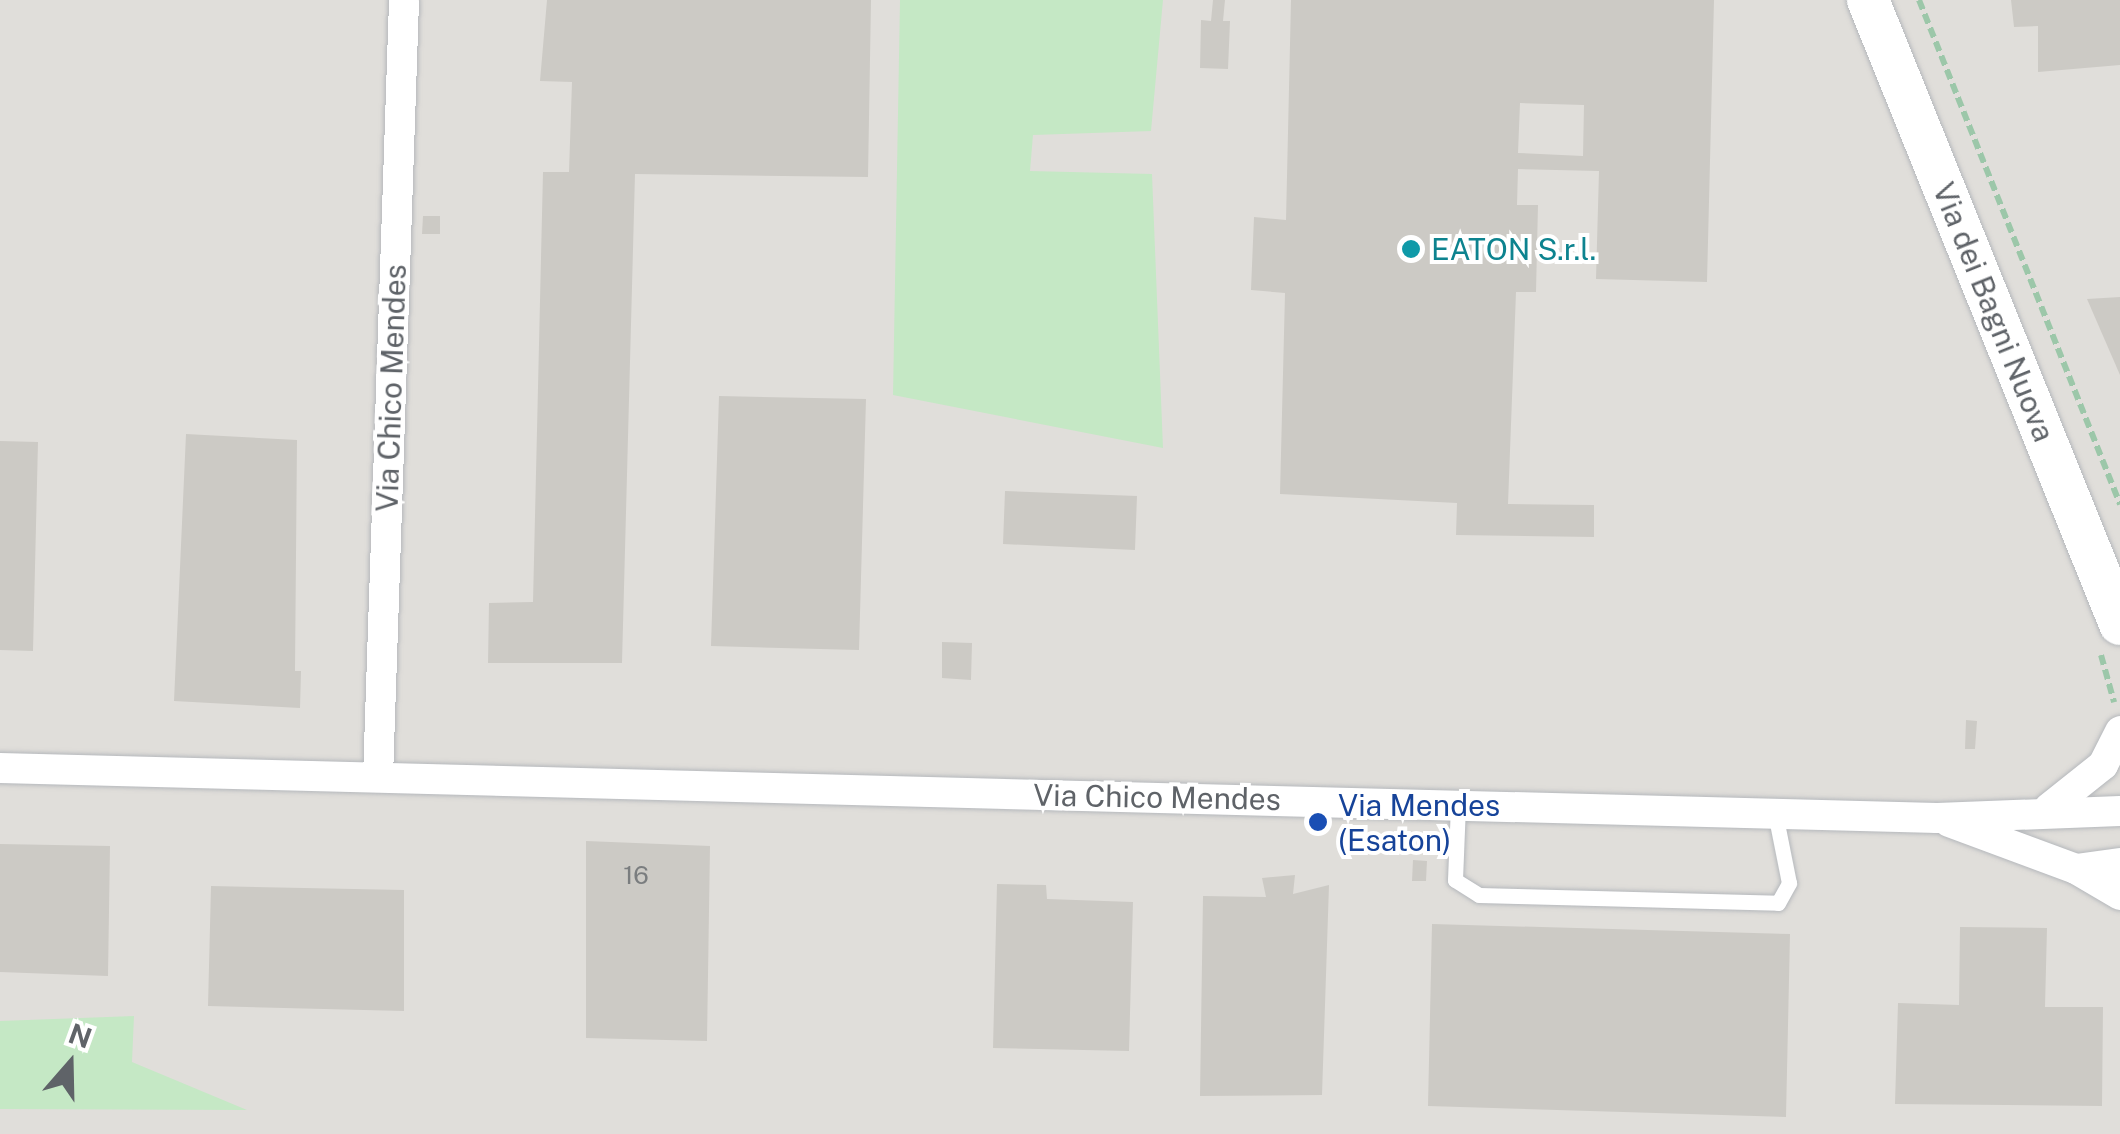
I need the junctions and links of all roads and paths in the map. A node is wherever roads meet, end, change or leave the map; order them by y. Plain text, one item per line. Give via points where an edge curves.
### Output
1 (404, 0) edge
2 (1868, 0) edge
3 (1919, 0) edge
4 (2120, 504) edge
5 (2114, 638) edge
6 (2120, 717) edge
7 (2120, 730) edge
8 (0, 768) edge
9 (378, 776) junction
10 (1458, 804) junction
11 (2049, 808) junction
12 (2120, 810) edge
13 (1775, 812) junction
14 (1937, 818) junction
15 (2120, 864) edge
16 (2076, 869) junction
17 (2120, 894) edge

1 - 9 street, Via Chico Mendes
2 - 5 street, Via dei Bagni Nuova
3 - 4 path
5 - 6 path via 2097,657
7 - 11 street via 2104,764
8 - 9 street, Via Chico Mendes
9 - 10 street, Via Chico Mendes
10 - 13 street, Via Chico Mendes
10 - 13 lane via 1456,880 1479,895 1778,903 1788,882
11 - 12 street, Via Chico Mendes
11 - 14 street, Via Chico Mendes
13 - 14 street, Via Chico Mendes
14 - 16 street, Via Chico Mendes
15 - 16 street, Via Chico Mendes
16 - 17 street, Via Chico Mendes

